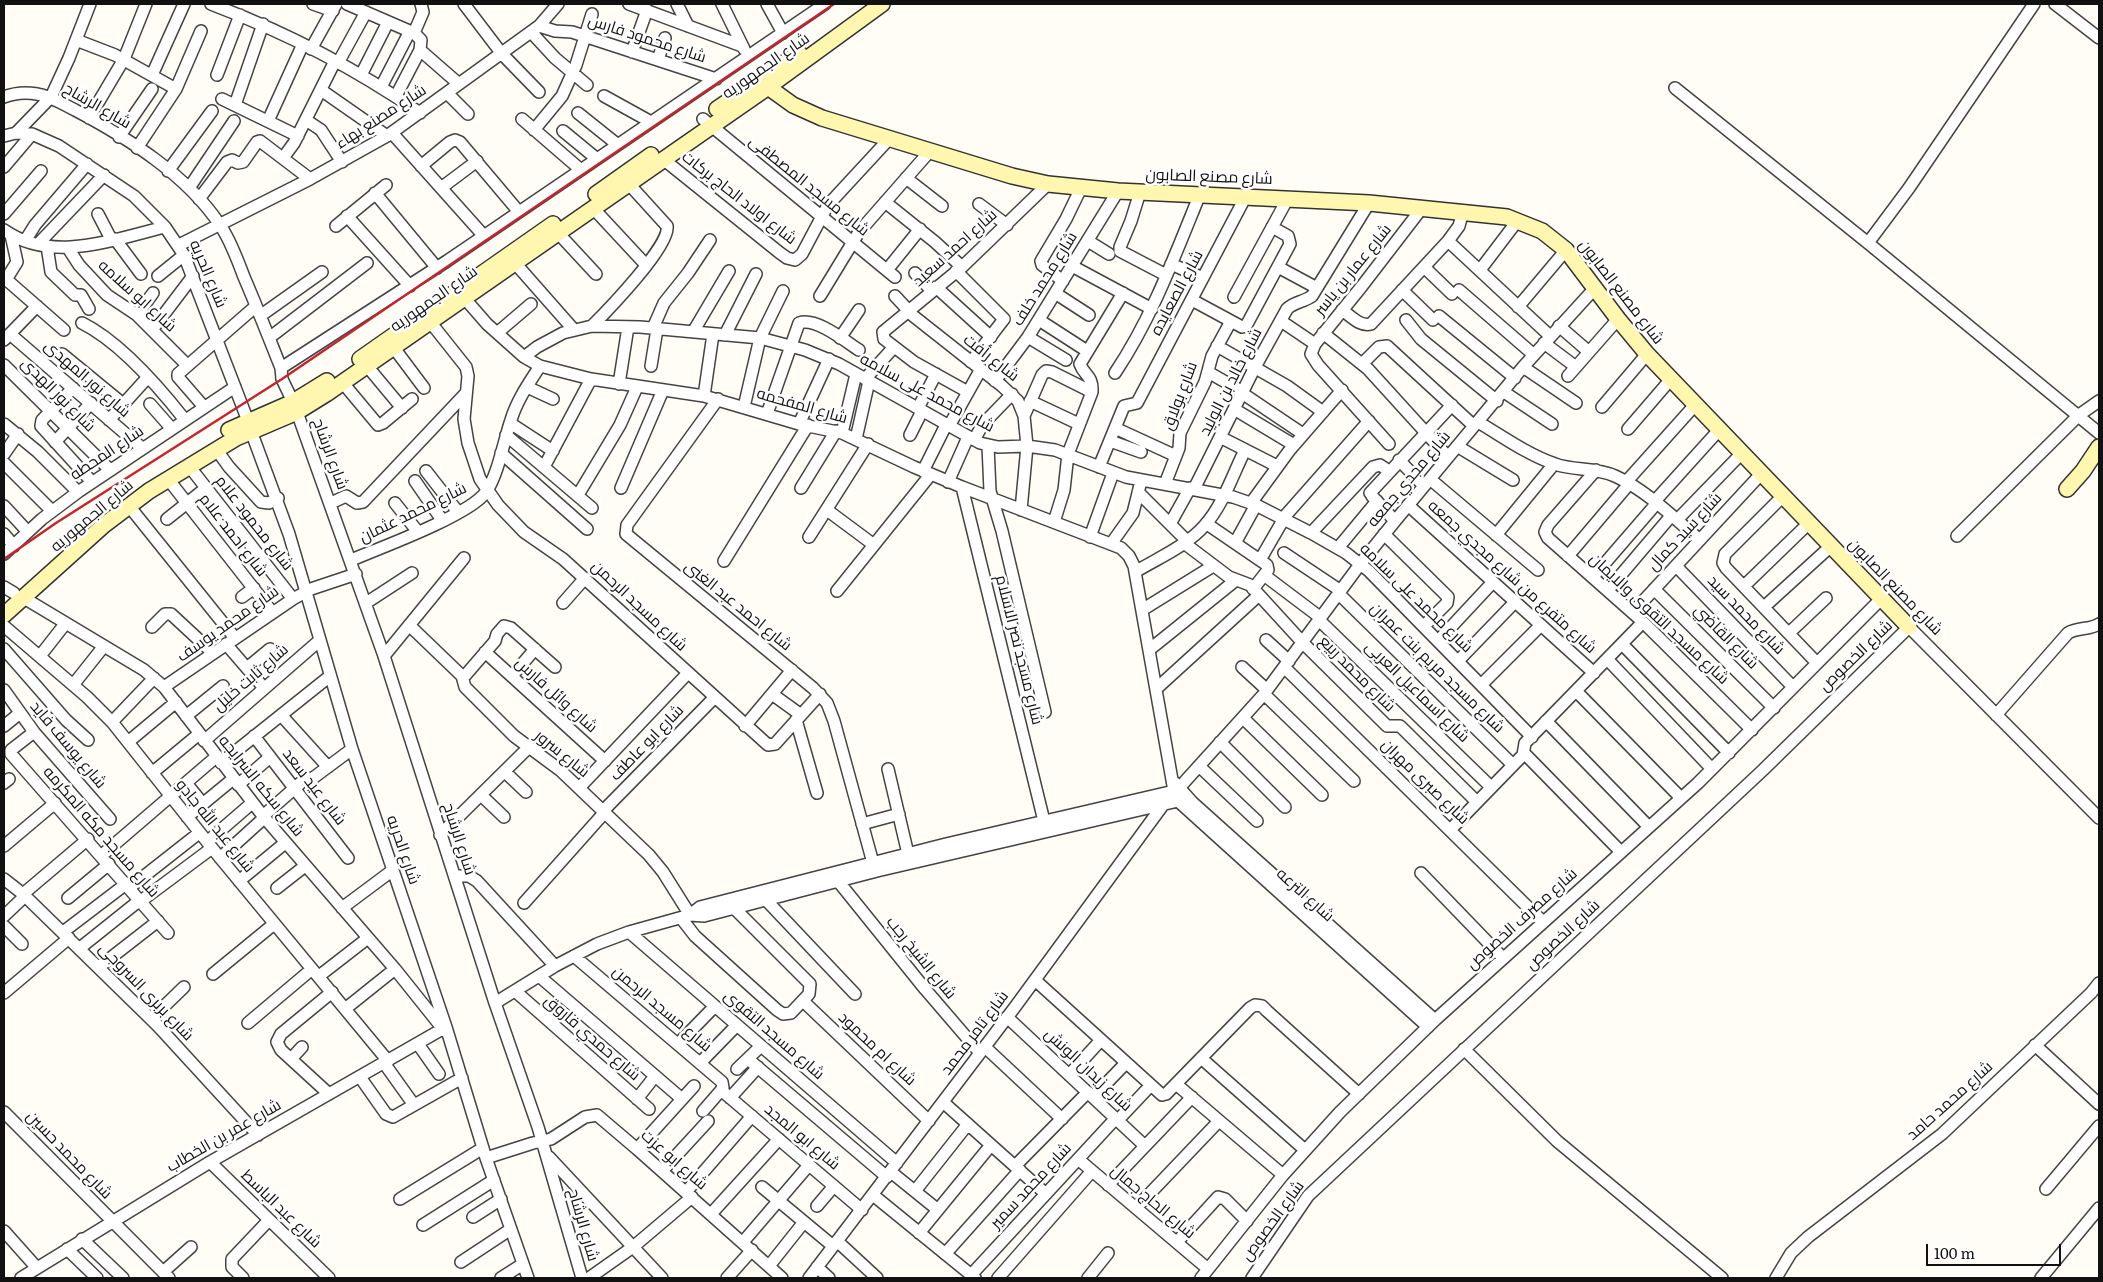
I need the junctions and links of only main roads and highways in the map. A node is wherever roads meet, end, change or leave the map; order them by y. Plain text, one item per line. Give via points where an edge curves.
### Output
1 (867, 4) edge
2 (882, 4) edge
3 (817, 46) junction
4 (768, 87) junction
5 (707, 123) junction
6 (461, 295) junction
7 (295, 407) junction
8 (250, 426) junction
9 (2099, 447) edge
10 (2067, 489) dead end
11 (11, 595) edge
12 (4, 615) edge
13 (1907, 625) road end

1 - 3 main road, شارع الجمهوريه
2 - 3 main road, شارع الجمهوريه
3 - 4 main road, شارع الجمهوريه
3 - 5 main road, شارع الجمهوريه
4 - 5 main road, شارع الجمهوريه
4 - 13 main road, شارع مصنع الصابون via 793,106 807,112 1012,176 1048,184 1463,211 1518,220 1542,231 1566,250 1647,354
5 - 6 main road, شارع الجمهوريه
5 - 6 main road, شارع الجمهوريه via 663,159 515,264
6 - 7 main road, شارع الجمهوريه via 338,374
6 - 7 main road, شارع الجمهوريه via 431,323 343,383
7 - 8 main road, شارع الجمهوريه
8 - 11 main road, شارع الجمهوريه via 129,506
8 - 11 main road, شارع الجمهوريه via 194,451 123,499
9 - 10 main road
11 - 12 main road, شارع الجمهوريه

